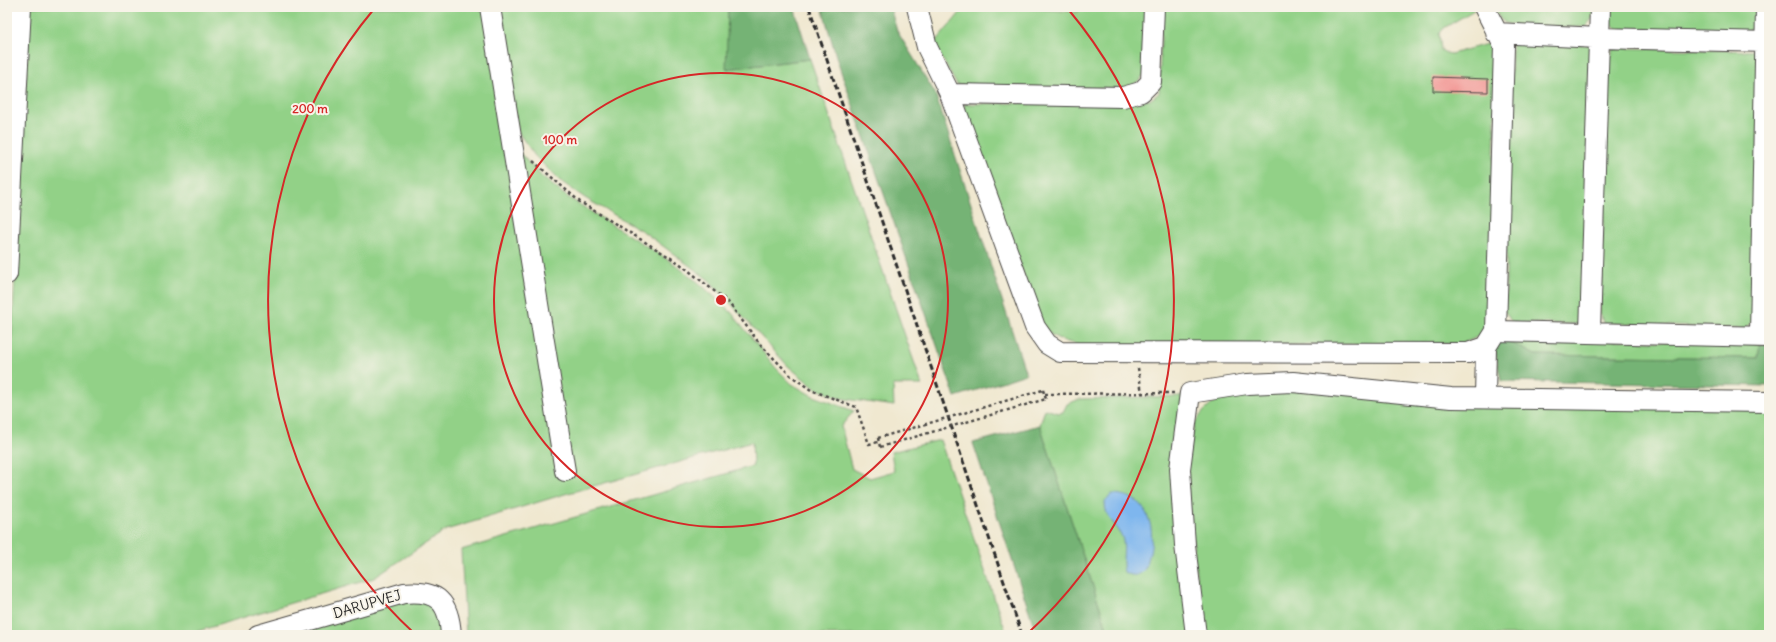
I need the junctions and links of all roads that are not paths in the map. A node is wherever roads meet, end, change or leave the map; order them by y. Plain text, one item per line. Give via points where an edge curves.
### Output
1 (21, 7) edge
2 (490, 7) edge
3 (917, 7) edge
4 (1154, 7) edge
5 (1484, 7) edge
6 (1600, 7) edge
7 (1766, 7) edge
8 (1496, 33) junction
9 (1599, 38) junction
10 (1767, 42) edge
11 (950, 94) junction
12 (7, 274) edge
13 (1590, 332) junction
14 (1764, 336) edge
15 (1491, 339) junction
16 (1485, 398) junction
17 (1769, 402) edge
18 (565, 471) dead end
19 (258, 635) edge
20 (451, 635) edge
21 (1196, 635) edge

1 - 12 street
2 - 18 street
3 - 11 street via 928,47
4 - 11 street via 1151,82 1141,92 1123,97
5 - 8 street
6 - 9 street
7 - 10 street
8 - 9 street
8 - 15 street via 1504,46
9 - 10 street
9 - 13 street
10 - 14 street
11 - 15 street via 1035,327 1047,344 1060,352 1468,353
13 - 14 street
13 - 15 street
15 - 16 street
16 - 17 street
16 - 21 street via 1451,398 1293,382 1247,384 1190,393 1180,469 1185,545
19 - 20 street, DARUPVEJ via 404,593 420,592 434,596 443,604 450,617

